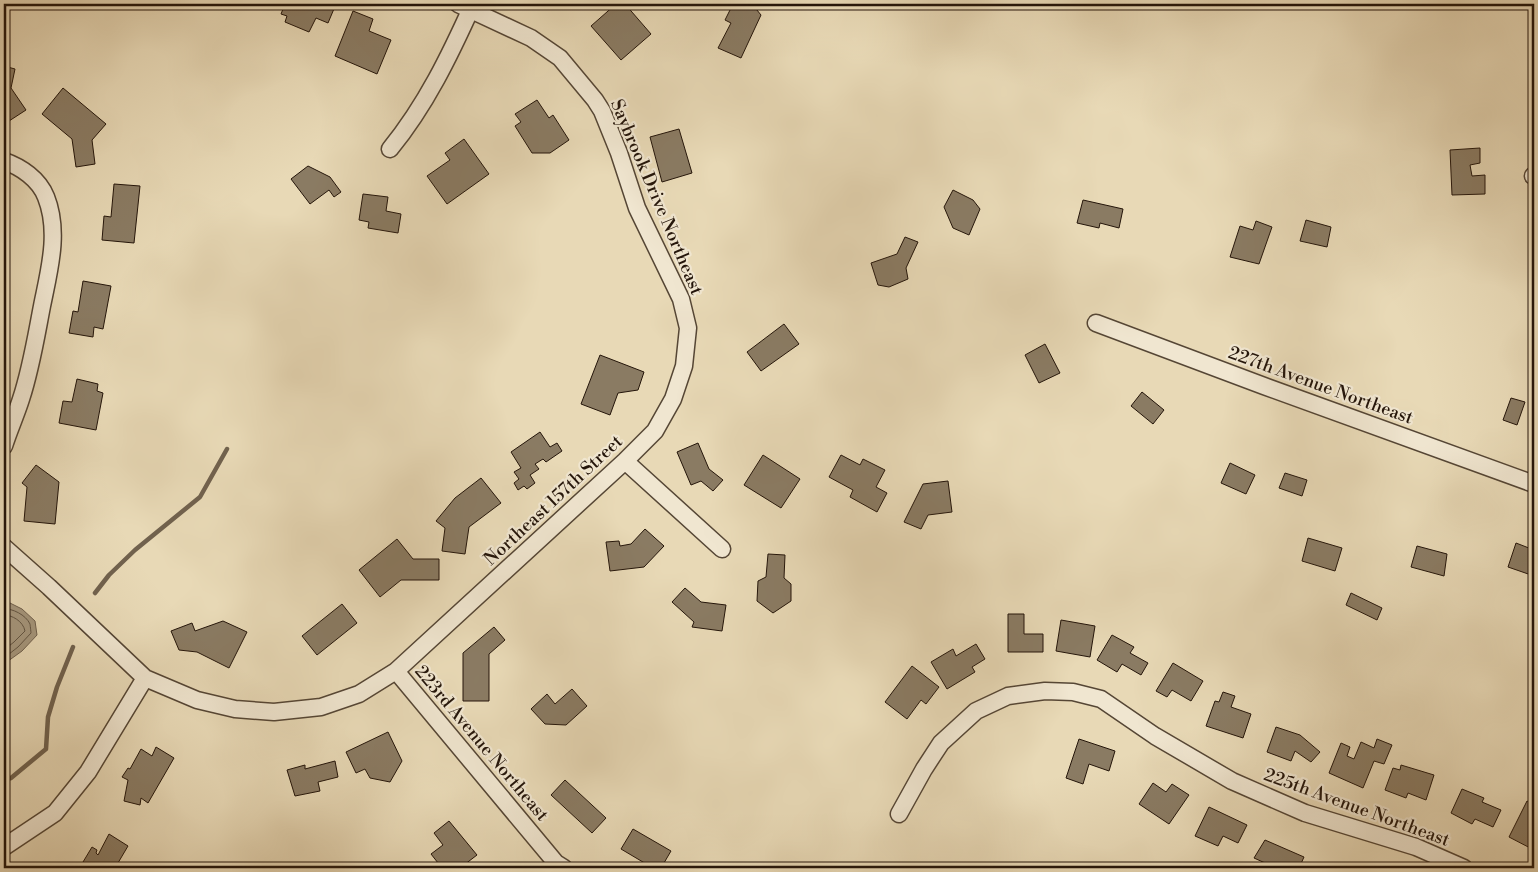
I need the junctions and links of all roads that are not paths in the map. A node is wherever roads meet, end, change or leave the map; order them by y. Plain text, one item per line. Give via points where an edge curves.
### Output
1 (467, 6) edge
2 (390, 149) dead end
3 (4, 161) edge
4 (1096, 323) dead end
5 (688, 328) joint
6 (4, 446) edge
7 (625, 461) junction
8 (1534, 484) edge
9 (4, 547) edge
10 (722, 550) dead end
11 (396, 672) junction
12 (145, 678) junction
13 (900, 814) dead end
14 (4, 847) edge
15 (557, 866) edge
16 (1464, 868) edge

1 - 2 street via 441,73 408,127
1 - 5 street, Saybrook Drive Northeast via 531,38 560,58 595,100 619,153 637,208 681,299
3 - 6 street via 33,177 46,196 52,219 52,244 31,360 22,398
4 - 8 street, 227th Avenue Northeast
5 - 7 street, Northeast 157th Street via 684,366 673,399 655,431
7 - 10 street
7 - 11 street, Northeast 157th Street
9 - 12 street, 223rd Avenue Northeast
11 - 12 street, 223rd Avenue Northeast via 351,697 320,707 274,712 236,709 197,700
11 - 15 street, 223rd Avenue Northeast
12 - 14 street via 88,772 55,813
13 - 16 street, 225th Avenue Northeast via 941,743 976,711 1008,696 1045,690 1074,692 1101,700 1232,781 1304,813 1416,847

